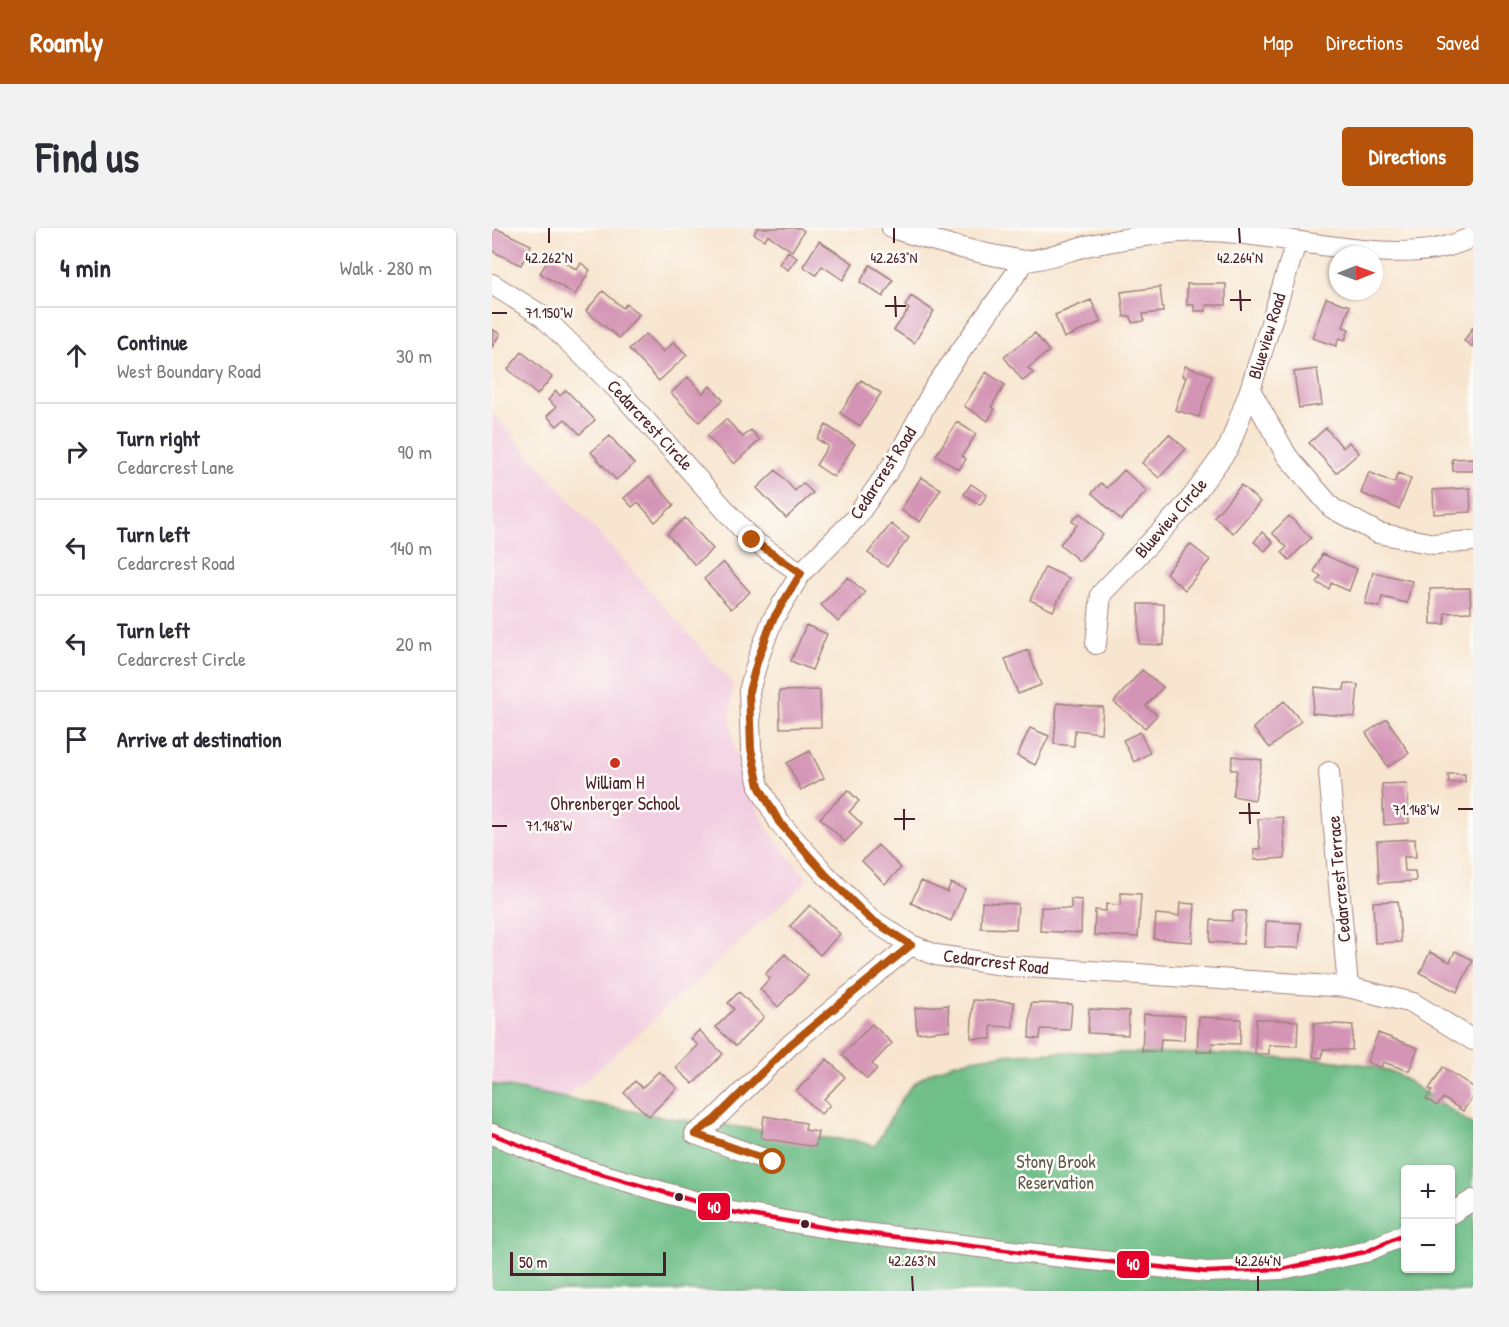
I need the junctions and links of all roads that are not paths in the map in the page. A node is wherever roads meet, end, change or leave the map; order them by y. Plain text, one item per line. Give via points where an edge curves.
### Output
1 (892, 228) edge
2 (1209, 230) edge
3 (1473, 236) edge
4 (1296, 243) junction
5 (1025, 261) junction
6 (492, 284) edge
7 (1250, 390) junction
8 (1473, 541) edge
9 (801, 573) junction
10 (1096, 644) dead end
11 (1329, 772) dead end
12 (911, 945) junction
13 (1348, 987) junction
14 (1473, 1040) edge
15 (492, 1134) edge
16 (773, 1162) dead end
17 (1473, 1200) edge
18 (1455, 1211) edge
19 (1401, 1236) edge

1 - 5 street via 962,249
2 - 4 street
2 - 5 street via 1151,234
3 - 4 street via 1458,244 1404,252
4 - 7 street, Blueview Road
5 - 9 street, Cedarcrest Road via 935,387 898,457 855,519
6 - 9 street, Cedarcrest Circle via 541,315 622,394 752,540
7 - 8 street, Blueview Road via 1287,456 1332,508 1378,533 1434,544
7 - 10 street, Blueview Circle via 1229,447 1187,504 1101,594
9 - 12 street, Cedarcrest Road via 772,621 749,691 751,749 759,786 779,822 825,874 869,918
11 - 13 street, Cedarcrest Terrace
12 - 13 street, Cedarcrest Road via 936,955 1009,966
12 - 16 street via 791,1044 695,1134
13 - 14 street, Cedarcrest Road via 1413,1003
15 - 19 street via 570,1165 732,1212 839,1230 1053,1256 1207,1272 1282,1269 1365,1252
17 - 18 street

